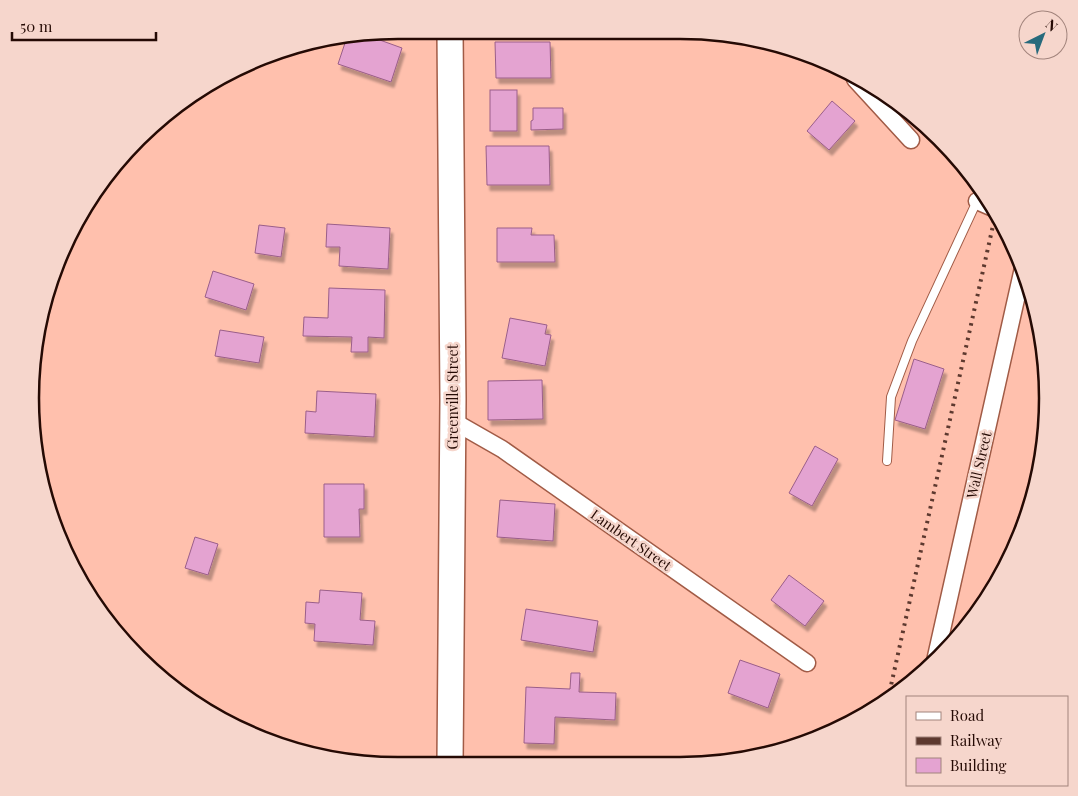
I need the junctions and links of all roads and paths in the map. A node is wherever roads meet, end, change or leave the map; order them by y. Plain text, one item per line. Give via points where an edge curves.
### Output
1 (450, 39) edge
2 (865, 90) edge
3 (911, 140) dead end
4 (977, 201) joint
5 (982, 203) edge
6 (1019, 281) edge
7 (453, 421) junction
8 (887, 461) dead end
9 (938, 648) edge
10 (807, 663) dead end
11 (450, 757) edge

1 - 7 main road, Greenville Street
2 - 3 street
4 - 5 street
4 - 8 lane via 912,341 891,397
6 - 9 street, Wall Street
7 - 10 street, Lambert Street via 502,449
7 - 11 main road, Greenville Street

